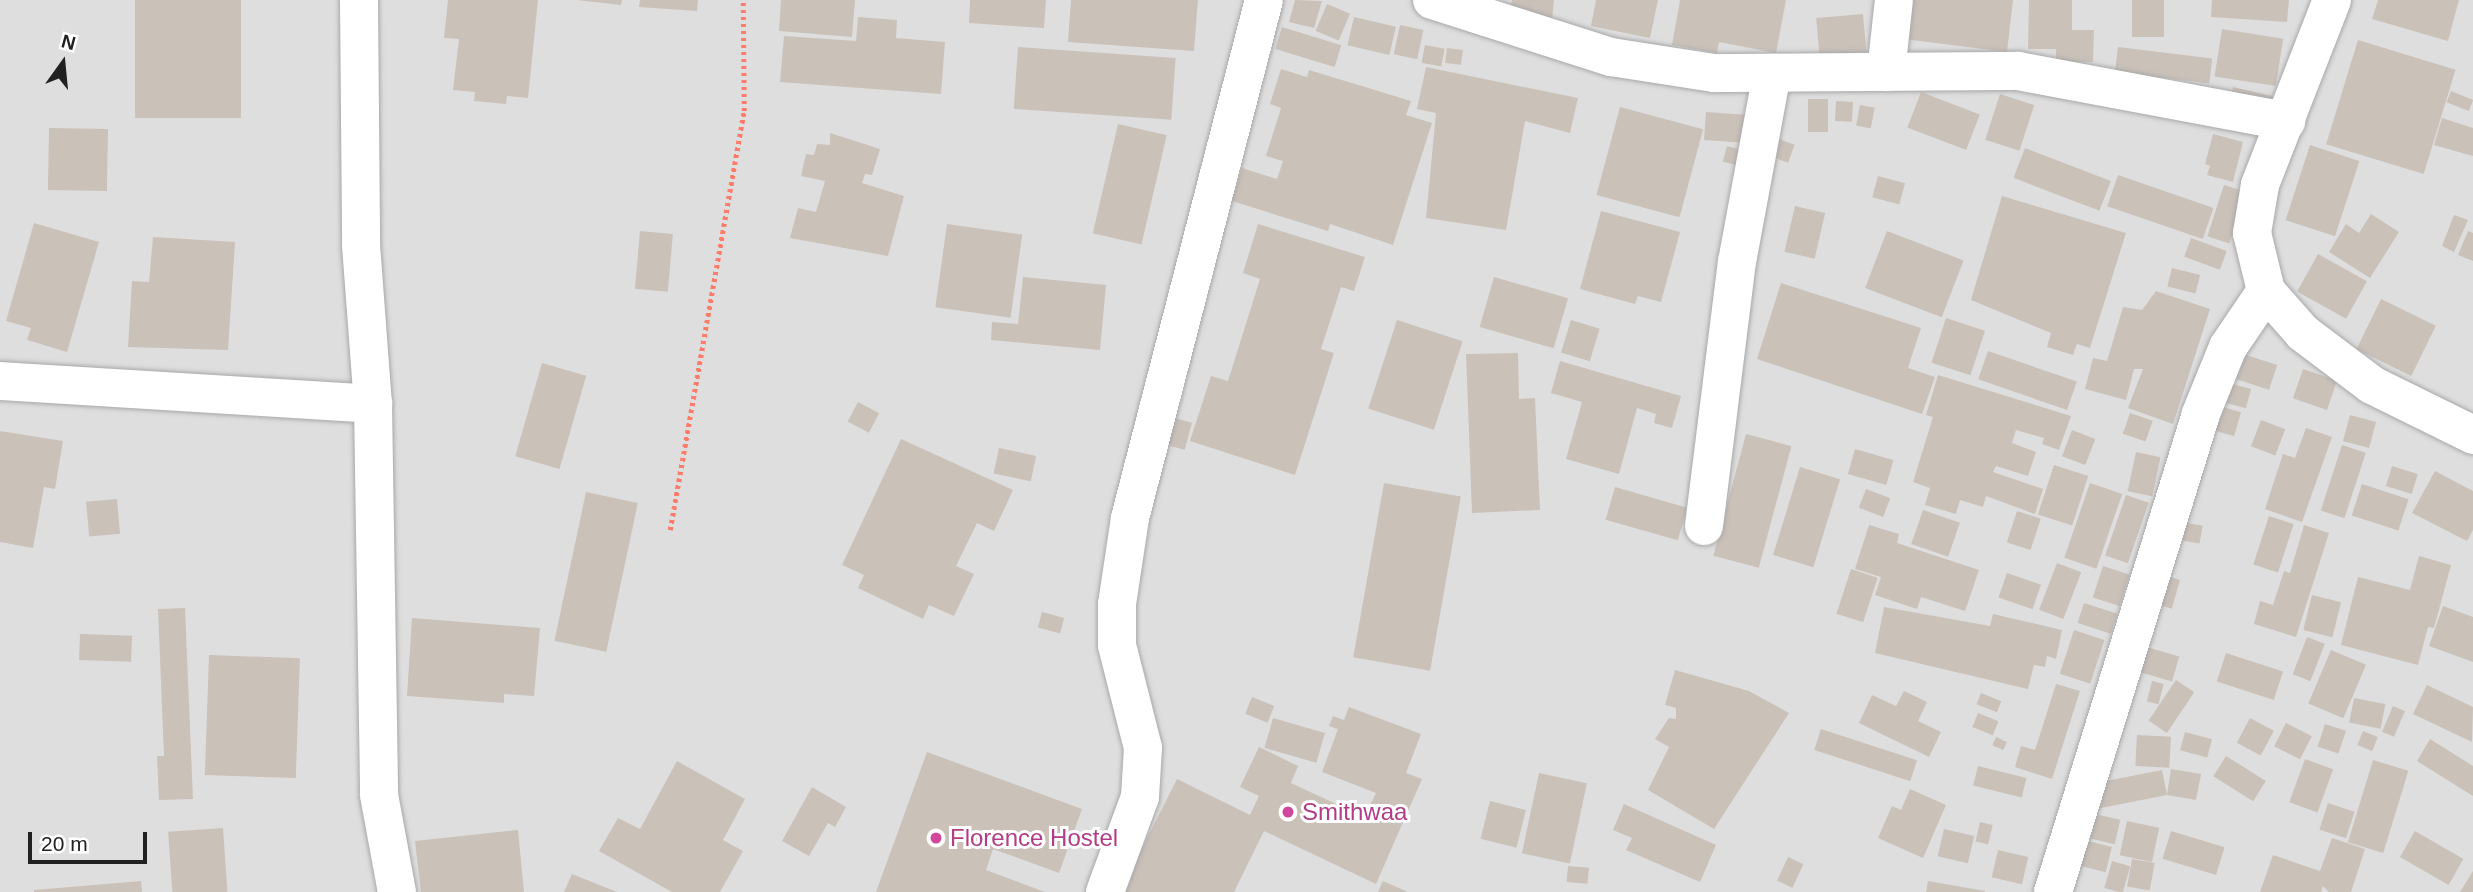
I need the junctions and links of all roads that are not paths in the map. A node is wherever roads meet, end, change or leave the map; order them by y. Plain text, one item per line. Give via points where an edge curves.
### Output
1 (359, 0) edge
2 (1264, 0) edge
3 (1432, 0) edge
4 (1894, 0) edge
5 (2332, 0) edge
6 (1886, 72) junction
7 (1772, 73) junction
8 (2286, 121) junction
9 (2266, 291) junction
10 (0, 381) edge
11 (373, 404) junction
12 (2473, 435) edge
13 (1704, 526) dead end
14 (397, 892) edge
15 (1105, 892) edge
16 (2053, 892) edge

1 - 11 street via 361,245
2 - 15 street via 1130,518 1117,604 1117,645 1143,748 1141,785
3 - 7 street via 1611,57 1714,73
4 - 6 street
5 - 8 street
6 - 7 street
6 - 8 street via 2018,71
7 - 13 street via 1737,262
8 - 9 street via 2260,185 2252,233
9 - 12 street via 2303,333 2372,385
9 - 16 street via 2228,347 2200,416
10 - 11 street
11 - 14 street via 379,795

